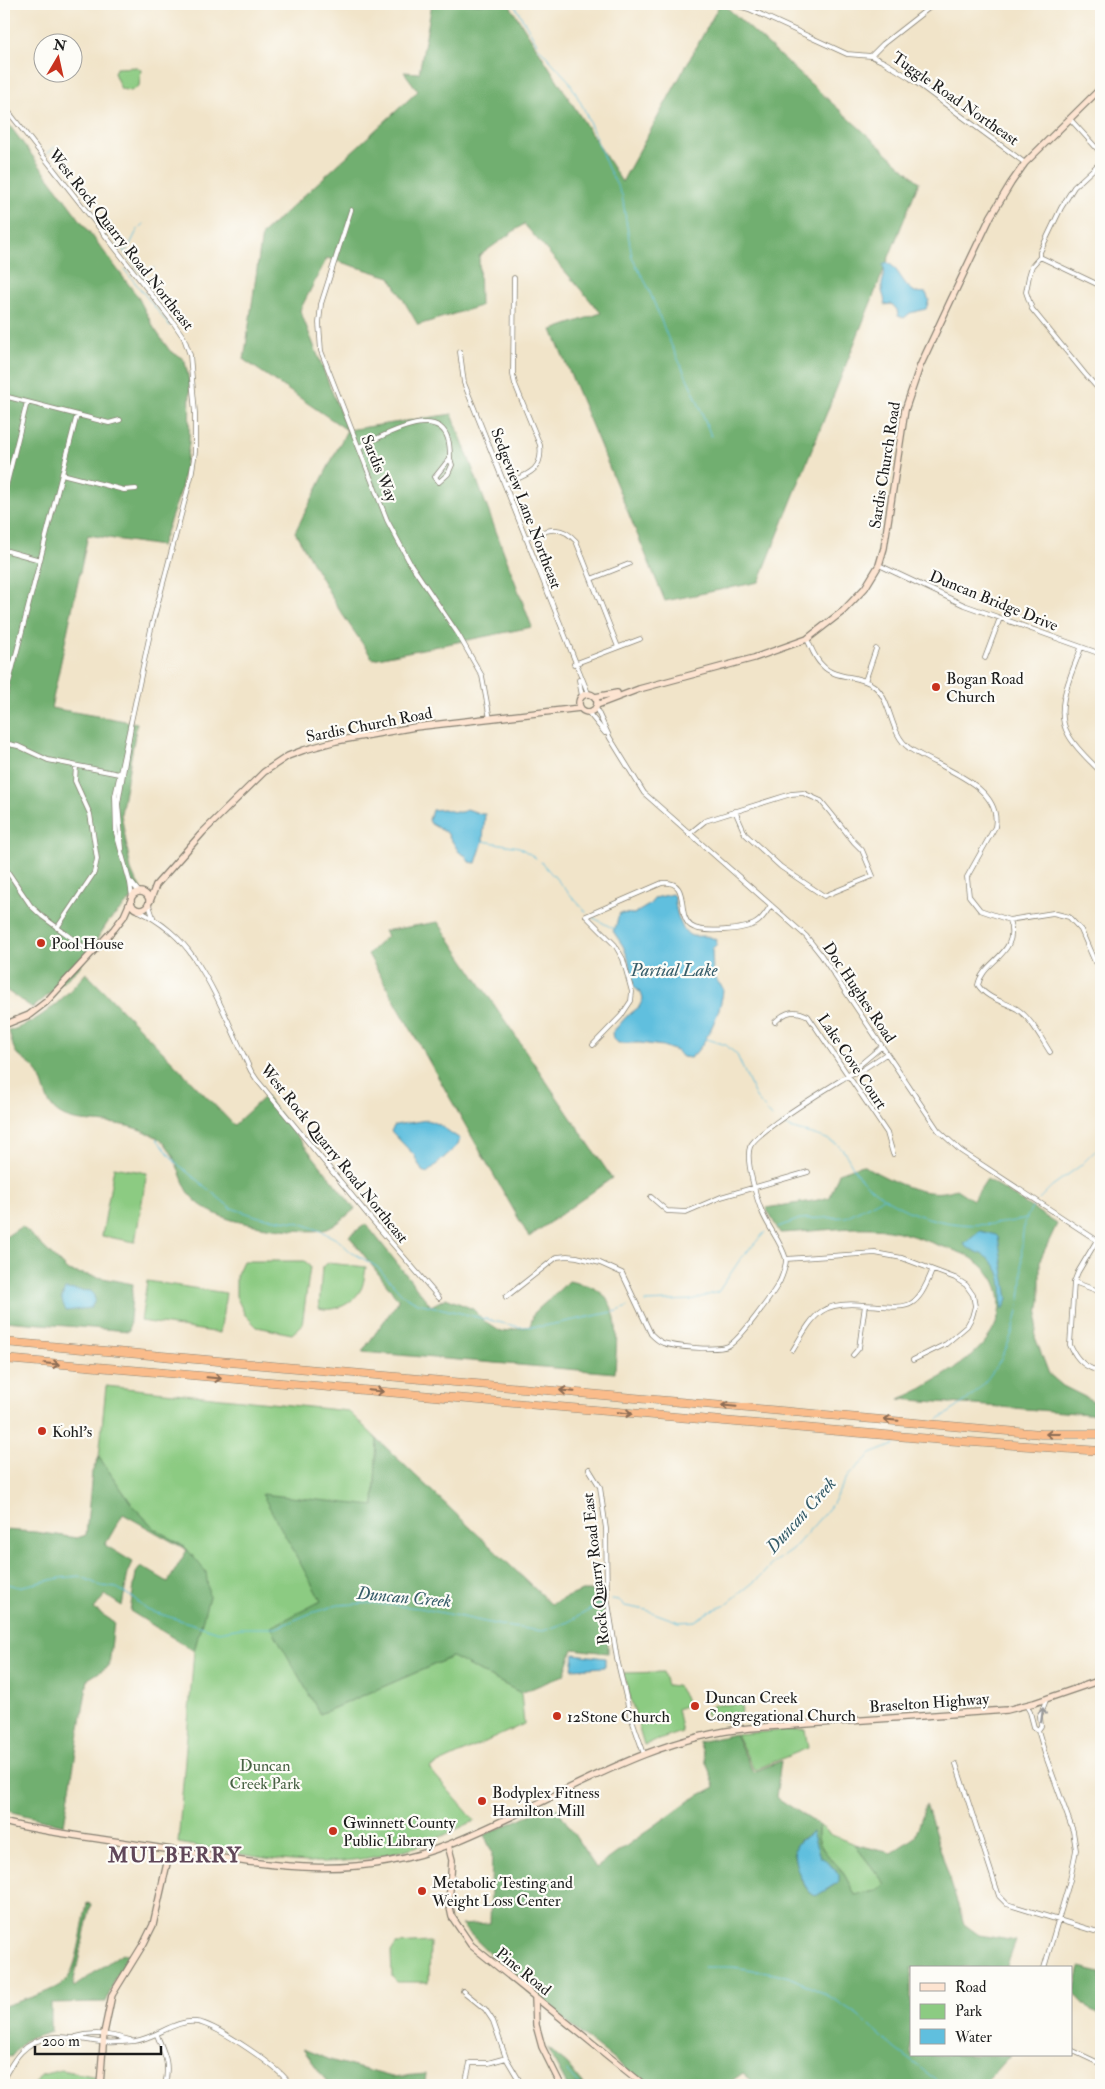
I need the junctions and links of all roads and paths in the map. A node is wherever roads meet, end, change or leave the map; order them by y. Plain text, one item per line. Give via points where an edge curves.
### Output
1 (731, 4) edge
2 (934, 4) edge
3 (871, 56) junction
4 (1101, 88) edge
5 (4, 106) edge
6 (1071, 120) junction
7 (1101, 153) edge
8 (1101, 162) edge
9 (1024, 164) junction
10 (350, 210) dead end
11 (1040, 256) junction
12 (514, 278) dead end
13 (1101, 286) edge
14 (460, 352) dead end
15 (1101, 392) edge
16 (4, 396) edge
17 (27, 402) junction
18 (77, 415) junction
19 (120, 420) dead end
20 (359, 447) junction
21 (450, 458) junction
22 (62, 474) junction
23 (505, 484) junction
24 (136, 489) dead end
25 (4, 495) edge
26 (525, 538) junction
27 (4, 550) edge
28 (40, 560) junction
29 (628, 564) dead end
30 (879, 565) junction
31 (591, 579) junction
32 (1000, 618) junction
33 (807, 638) junction
34 (640, 639) dead end
35 (618, 647) junction
36 (1081, 648) junction
37 (876, 649) dead end
38 (1101, 654) edge
39 (985, 658) dead end
40 (4, 662) edge
41 (574, 664) junction
42 (13, 665) junction
43 (865, 681) junction
44 (639, 689) junction
45 (595, 697) junction
46 (582, 700) junction
47 (4, 702) edge
48 (597, 706) junction
49 (588, 712) junction
50 (490, 719) junction
51 (610, 738) junction
52 (4, 743) edge
53 (76, 766) junction
54 (1101, 772) edge
55 (121, 775) junction
56 (735, 811) junction
57 (689, 834) junction
58 (4, 866) edge
59 (128, 878) junction
60 (156, 885) junction
61 (141, 892) junction
62 (131, 898) junction
63 (149, 903) junction
64 (771, 905) junction
65 (138, 911) junction
66 (124, 916) junction
67 (154, 919) junction
68 (1009, 920) junction
69 (57, 928) junction
70 (92, 953) junction
71 (1101, 967) edge
72 (775, 1022) dead end
73 (4, 1025) edge
74 (593, 1045) dead end
75 (881, 1047) junction
76 (1050, 1052) dead end
77 (886, 1054) junction
78 (849, 1075) junction
79 (893, 1154) dead end
80 (808, 1172) dead end
81 (756, 1188) junction
82 (652, 1197) dead end
83 (1099, 1241) edge
84 (786, 1258) junction
85 (932, 1271) junction
86 (1074, 1282) junction
87 (1101, 1292) edge
88 (506, 1297) dead end
89 (439, 1298) dead end
90 (865, 1305) junction
91 (4, 1342) edge
92 (792, 1350) dead end
93 (853, 1355) dead end
94 (4, 1359) edge
95 (913, 1360) dead end
96 (1101, 1371) edge
97 (1101, 1434) edge
98 (1101, 1451) edge
99 (589, 1469) dead end
100 (1101, 1680) edge
101 (1046, 1699) junction
102 (1026, 1705) junction
103 (1038, 1730) junction
104 (644, 1754) junction
105 (956, 1764) dead end
106 (4, 1822) edge
107 (448, 1845) junction
108 (170, 1850) junction
109 (1058, 1920) junction
110 (1101, 1933) edge
111 (1045, 1966) edge
112 (463, 1991) dead end
113 (535, 1998) junction
114 (104, 2033) junction
115 (157, 2035) junction
116 (76, 2037) junction
117 (137, 2041) junction
118 (103, 2043) junction
119 (1072, 2050) edge
120 (506, 2058) junction
121 (1101, 2064) edge
122 (4, 2077) edge
123 (100, 2085) edge
124 (165, 2085) edge
125 (290, 2085) edge
126 (465, 2085) edge
127 (522, 2085) edge
128 (561, 2085) edge
129 (644, 2085) edge

1 - 3 street, Tuggle Road Northeast via 749,9 847,54
2 - 3 street
3 - 9 street, Tuggle Road Northeast via 910,78
4 - 6 street, Sardis Church Road
5 - 55 street, West Rock Quarry Road Northeast via 173,322 190,355 193,468 153,620
6 - 7 street
6 - 9 street, Sardis Church Road
8 - 11 street via 1074,187
9 - 30 street, Sardis Church Road via 991,216 908,398
10 - 20 street, Sardis Way via 321,304 319,323 321,351
11 - 13 street
11 - 15 street via 1032,266 1026,292 1032,309
12 - 23 street via 513,375 542,455 531,473
14 - 23 street, Sedgeview Lane Northeast via 464,384
16 - 17 street
17 - 18 street
17 - 25 street
18 - 19 street via 109,423
18 - 22 street
20 - 21 street via 425,421 438,425 448,438
20 - 50 street, Sardis Way via 387,520 410,563 476,663 482,676
21 - 21 street via 435,477 439,482 448,474 452,465
22 - 24 street via 124,490
22 - 28 street
23 - 26 street, Sedgeview Lane Northeast
26 - 31 street via 554,529 569,534 576,541
26 - 41 street, Sedgeview Lane Northeast
27 - 28 street
28 - 42 street
29 - 31 street
30 - 32 street, Duncan Bridge Drive via 964,605
30 - 33 street, Sardis Church Road via 860,594
31 - 35 street
32 - 36 street, Duncan Bridge Drive
32 - 39 street
33 - 43 street via 821,665 833,673
33 - 44 street, Sardis Church Road via 754,658
34 - 35 street
35 - 41 street
36 - 38 street, Duncan Bridge Drive
36 - 54 street via 1064,699 1064,723 1068,735
37 - 43 street
40 - 42 street
41 - 46 street, Sedgeview Lane Northeast
42 - 47 street
43 - 68 street via 875,686 883,699 901,741 989,797 997,818 969,872 969,896 980,910
44 - 45 street, Sardis Church Road
44 - 48 street, Sardis Church Road
45 - 46 street
45 - 48 street
46 - 49 street
46 - 50 street, Sardis Church Road via 552,710
48 - 49 street, Sardis Church Road
48 - 51 street, Doc Hughes Road
49 - 51 street, Doc Hughes Road
50 - 60 street, Sardis Church Road via 362,736 288,756 264,772 232,803
51 - 57 street, Doc Hughes Road via 644,793
52 - 53 street via 48,760
53 - 55 street
53 - 69 street via 75,781 90,814 97,859 94,873
55 - 59 street, West Rock Quarry Road Northeast via 114,814
56 - 56 street via 791,794 803,793 814,797 862,850 873,876 824,896 781,867 744,834
56 - 57 street via 705,821
57 - 64 street, Doc Hughes Road
58 - 69 street via 31,906
59 - 61 street, West Rock Quarry Road Northeast
59 - 62 street, West Rock Quarry Road Northeast
60 - 61 street, Sardis Church Road
60 - 63 street, Sardis Church Road
61 - 62 street
61 - 63 street via 148,896
62 - 65 street via 132,906
62 - 66 street
63 - 65 street
63 - 67 street, West Rock Quarry Road Northeast
64 - 74 street via 756,923 744,928 702,929 691,926 686,920 680,891 668,882 586,916 615,944 624,959 632,992 631,1001 621,1016
64 - 75 street, Doc Hughes Road via 806,936 821,955
65 - 66 street
65 - 67 street, West Rock Quarry Road Northeast
66 - 70 street
67 - 89 street, West Rock Quarry Road Northeast via 194,957 257,1080
68 - 71 street via 1053,914 1069,916 1081,930 1094,960
68 - 76 street via 1010,942 1004,953 979,978 978,985 985,994 1017,1009 1028,1019
69 - 70 street
70 - 73 street via 46,1002 29,1015
72 - 78 street, Lake Cove Court via 788,1012 808,1016
75 - 77 street, Doc Hughes Road
75 - 78 street
77 - 78 street
77 - 83 street, Doc Hughes Road via 938,1130 960,1151
78 - 79 street, Lake Cove Court via 887,1134
78 - 81 street via 755,1139 748,1154
80 - 81 street
81 - 82 street via 708,1201 686,1212 667,1211
81 - 84 street via 763,1213
83 - 86 street
84 - 85 street via 875,1253 902,1258
84 - 88 street via 774,1291 738,1339 720,1349 673,1345 656,1339 647,1328 622,1273 577,1257 558,1257
85 - 90 street via 924,1291 914,1302 902,1307
85 - 95 street via 966,1284 974,1295 975,1306 967,1326 946,1344
86 - 87 street
86 - 96 street via 1070,1345 1073,1353 1088,1368
90 - 92 street via 844,1303 818,1313
90 - 93 street via 859,1348
97 -> 91 highway via 1040,1434
94 -> 98 highway
99 - 104 street, Rock Quarry Road East via 600,1487 606,1529 607,1596 617,1659 630,1714
100 - 101 street, Braselton Highway
101 - 102 street, Braselton Highway
103 -> 101 street
102 - 103 street
102 - 104 street, Braselton Highway via 971,1714 727,1730
103 - 109 street via 1073,1831 1076,1850
104 - 107 street, Braselton Highway
105 - 109 street via 999,1896 1007,1904
106 - 108 street, Braselton Highway
107 - 108 street, Braselton Highway via 372,1866 313,1869
107 - 113 street, Pine Road via 452,1860 449,1903 452,1917 471,1945
108 - 114 street via 153,1926 112,1994
109 - 110 street
109 - 111 street
112 - 120 street via 485,2009 493,2021
113 - 128 street via 536,2025 542,2047
113 - 129 street, Pine Road
114 - 116 street
114 - 117 street
114 - 118 street
115 - 117 street
115 - 124 street via 168,2060
115 - 125 street via 181,2024 206,2023 281,2073
116 - 118 street
116 - 122 street via 47,2038 35,2043 23,2050
117 - 118 street
118 - 123 street
119 - 121 street
120 - 126 street via 470,2063
120 - 127 street

